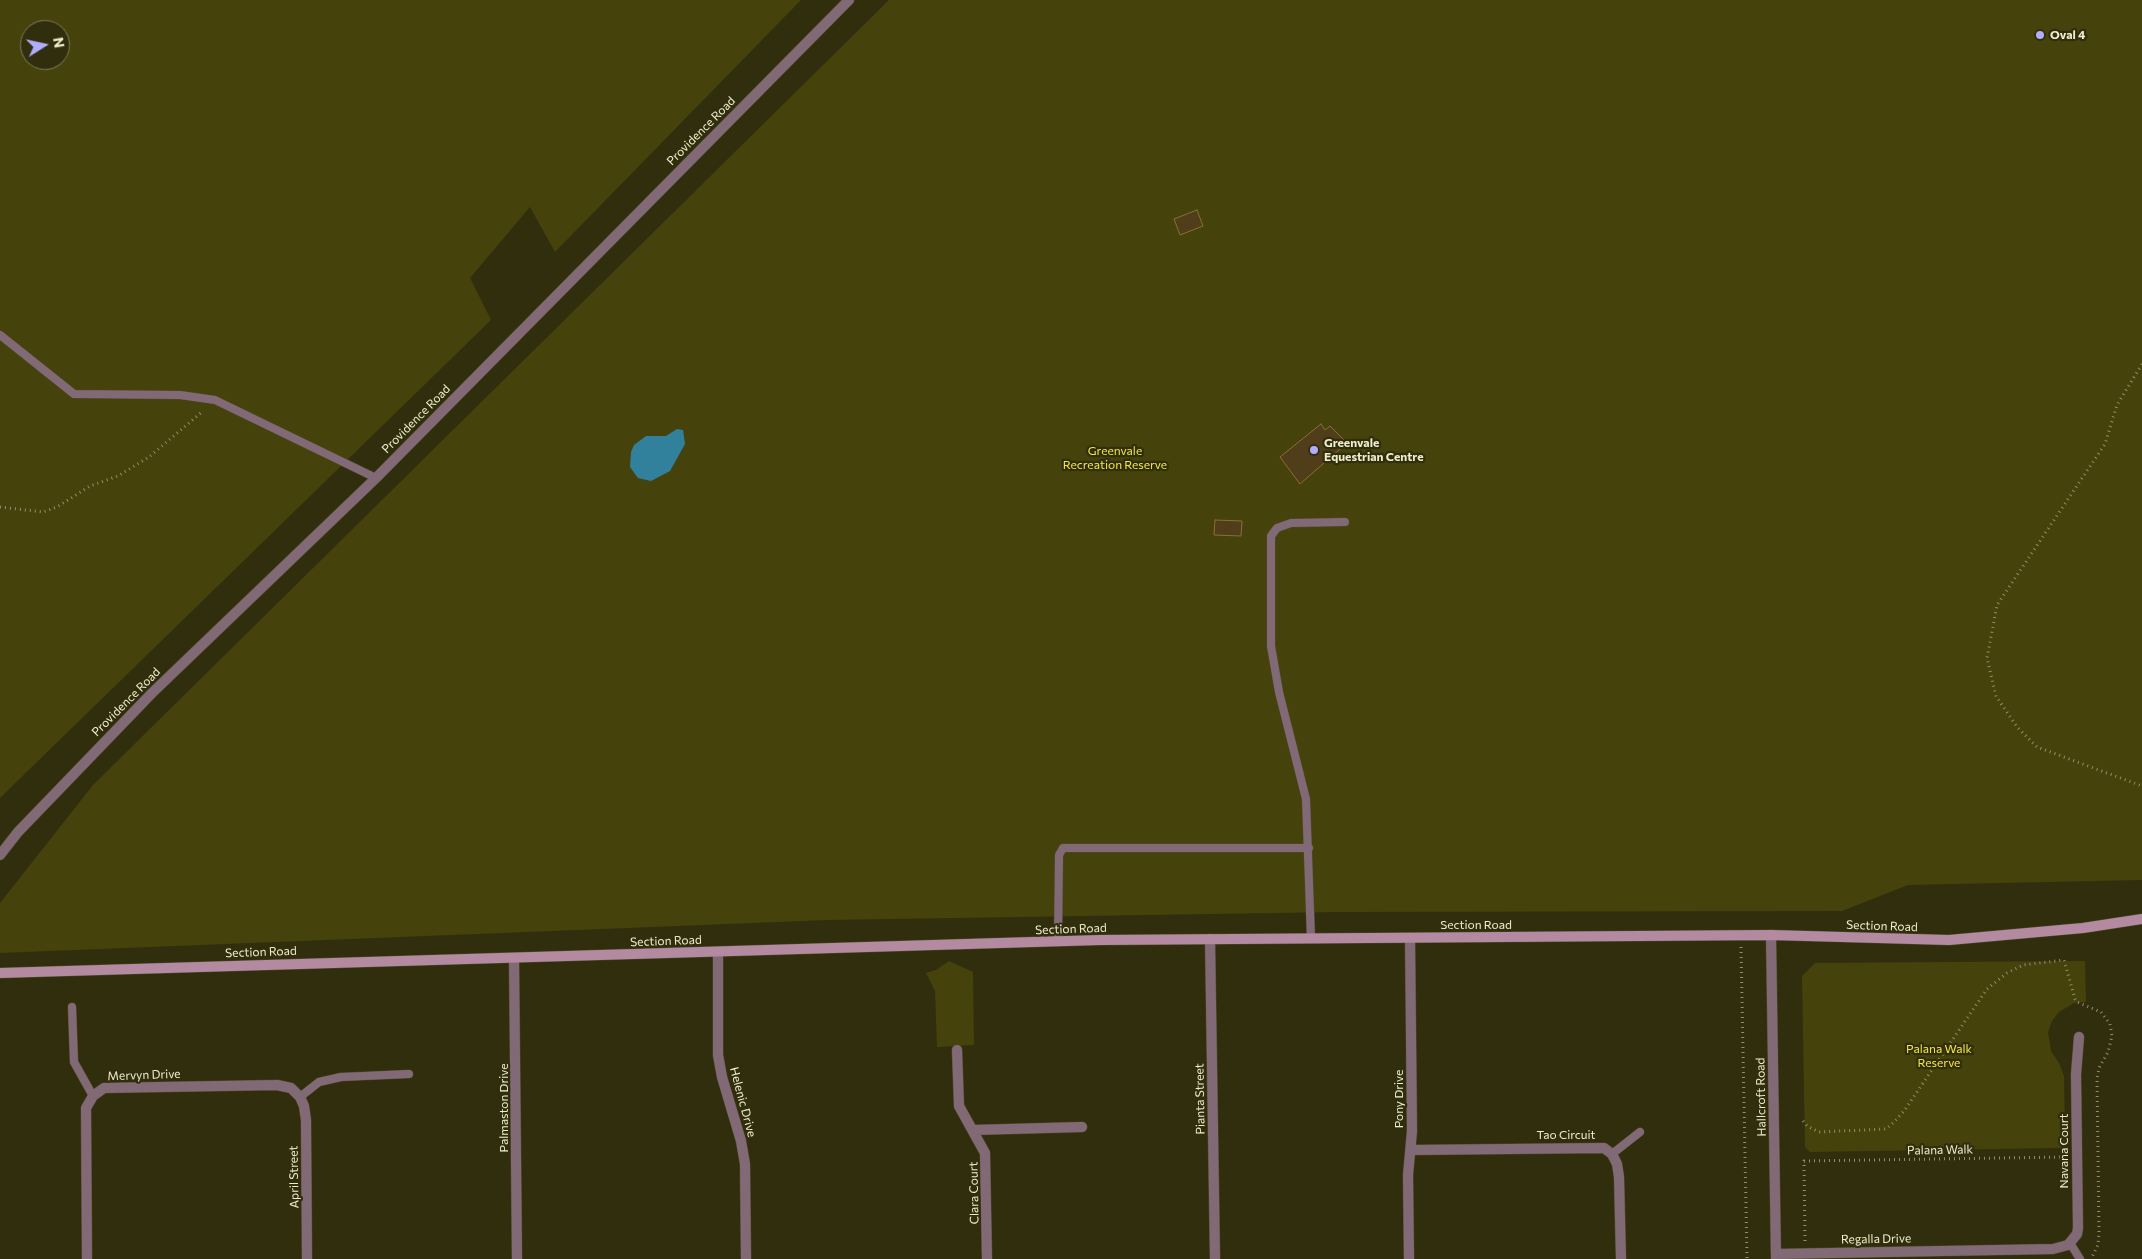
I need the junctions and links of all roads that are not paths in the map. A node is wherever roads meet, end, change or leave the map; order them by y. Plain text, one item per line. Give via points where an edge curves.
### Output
1 (849, 0) edge
2 (0, 335) edge
3 (376, 478) junction
4 (1345, 522) dead end
5 (1308, 848) junction
6 (0, 855) edge
7 (2142, 919) edge
8 (1771, 936) junction
9 (1410, 938) junction
10 (1210, 939) junction
11 (1311, 939) junction
12 (1058, 942) junction
13 (718, 952) junction
14 (514, 958) junction
15 (0, 973) edge
16 (72, 1007) dead end
17 (2079, 1038) dead end
18 (957, 1050) dead end
19 (409, 1074) dead end
20 (92, 1096) junction
21 (300, 1096) junction
22 (1082, 1127) dead end
23 (973, 1130) junction
24 (1640, 1132) dead end
25 (1411, 1150) junction
26 (1612, 1154) junction
27 (2070, 1243) junction
28 (1978, 1255) edge
29 (1776, 1257) edge
30 (87, 1259) edge
31 (307, 1259) edge
32 (517, 1259) edge
33 (746, 1259) edge
34 (988, 1259) edge
35 (1215, 1259) edge
36 (1409, 1259) edge
37 (1620, 1259) edge
38 (2080, 1259) edge

1 - 3 street, Providence Road
2 - 3 lane via 74,394 180,395 215,400
3 - 6 street, Providence Road via 152,693 18,832
4 - 5 lane via 1291,523 1276,528 1271,536 1271,646 1306,799
5 - 11 lane
5 - 12 lane via 1063,848 1059,855
7 - 8 street, Section Road via 2083,928 1949,940
8 - 9 street, Section Road
8 - 29 street, Hallcroft Road
9 - 11 street, Section Road
9 - 25 street, Pony Drive
10 - 11 street, Section Road
10 - 12 street, Section Road
10 - 35 street, Pianta Street
12 - 13 street, Section Road
13 - 14 street, Section Road
13 - 33 street, Helenic Drive via 718,1055 745,1164
14 - 15 street, Section Road
14 - 32 street, Palmaston Drive
16 - 20 lane via 74,1062
17 - 27 street, Navana Court via 2076,1074 2078,1228
18 - 23 street, Clara Court via 959,1106
19 - 21 lane via 319,1082
20 - 21 street, Mervyn Drive via 104,1088 277,1084 291,1088
20 - 30 street via 86,1108
21 - 31 street, April Street via 306,1120
22 - 23 street
23 - 34 street, Clara Court via 986,1153
24 - 26 lane
25 - 26 street, Tao Circuit via 1592,1147 1604,1148
25 - 36 street, Pony Drive via 1408,1175
26 - 37 street via 1619,1176
27 - 28 street, Regalla Drive via 2063,1248
27 - 38 lane
28 - 29 street, Regalla Drive via 1805,1253

